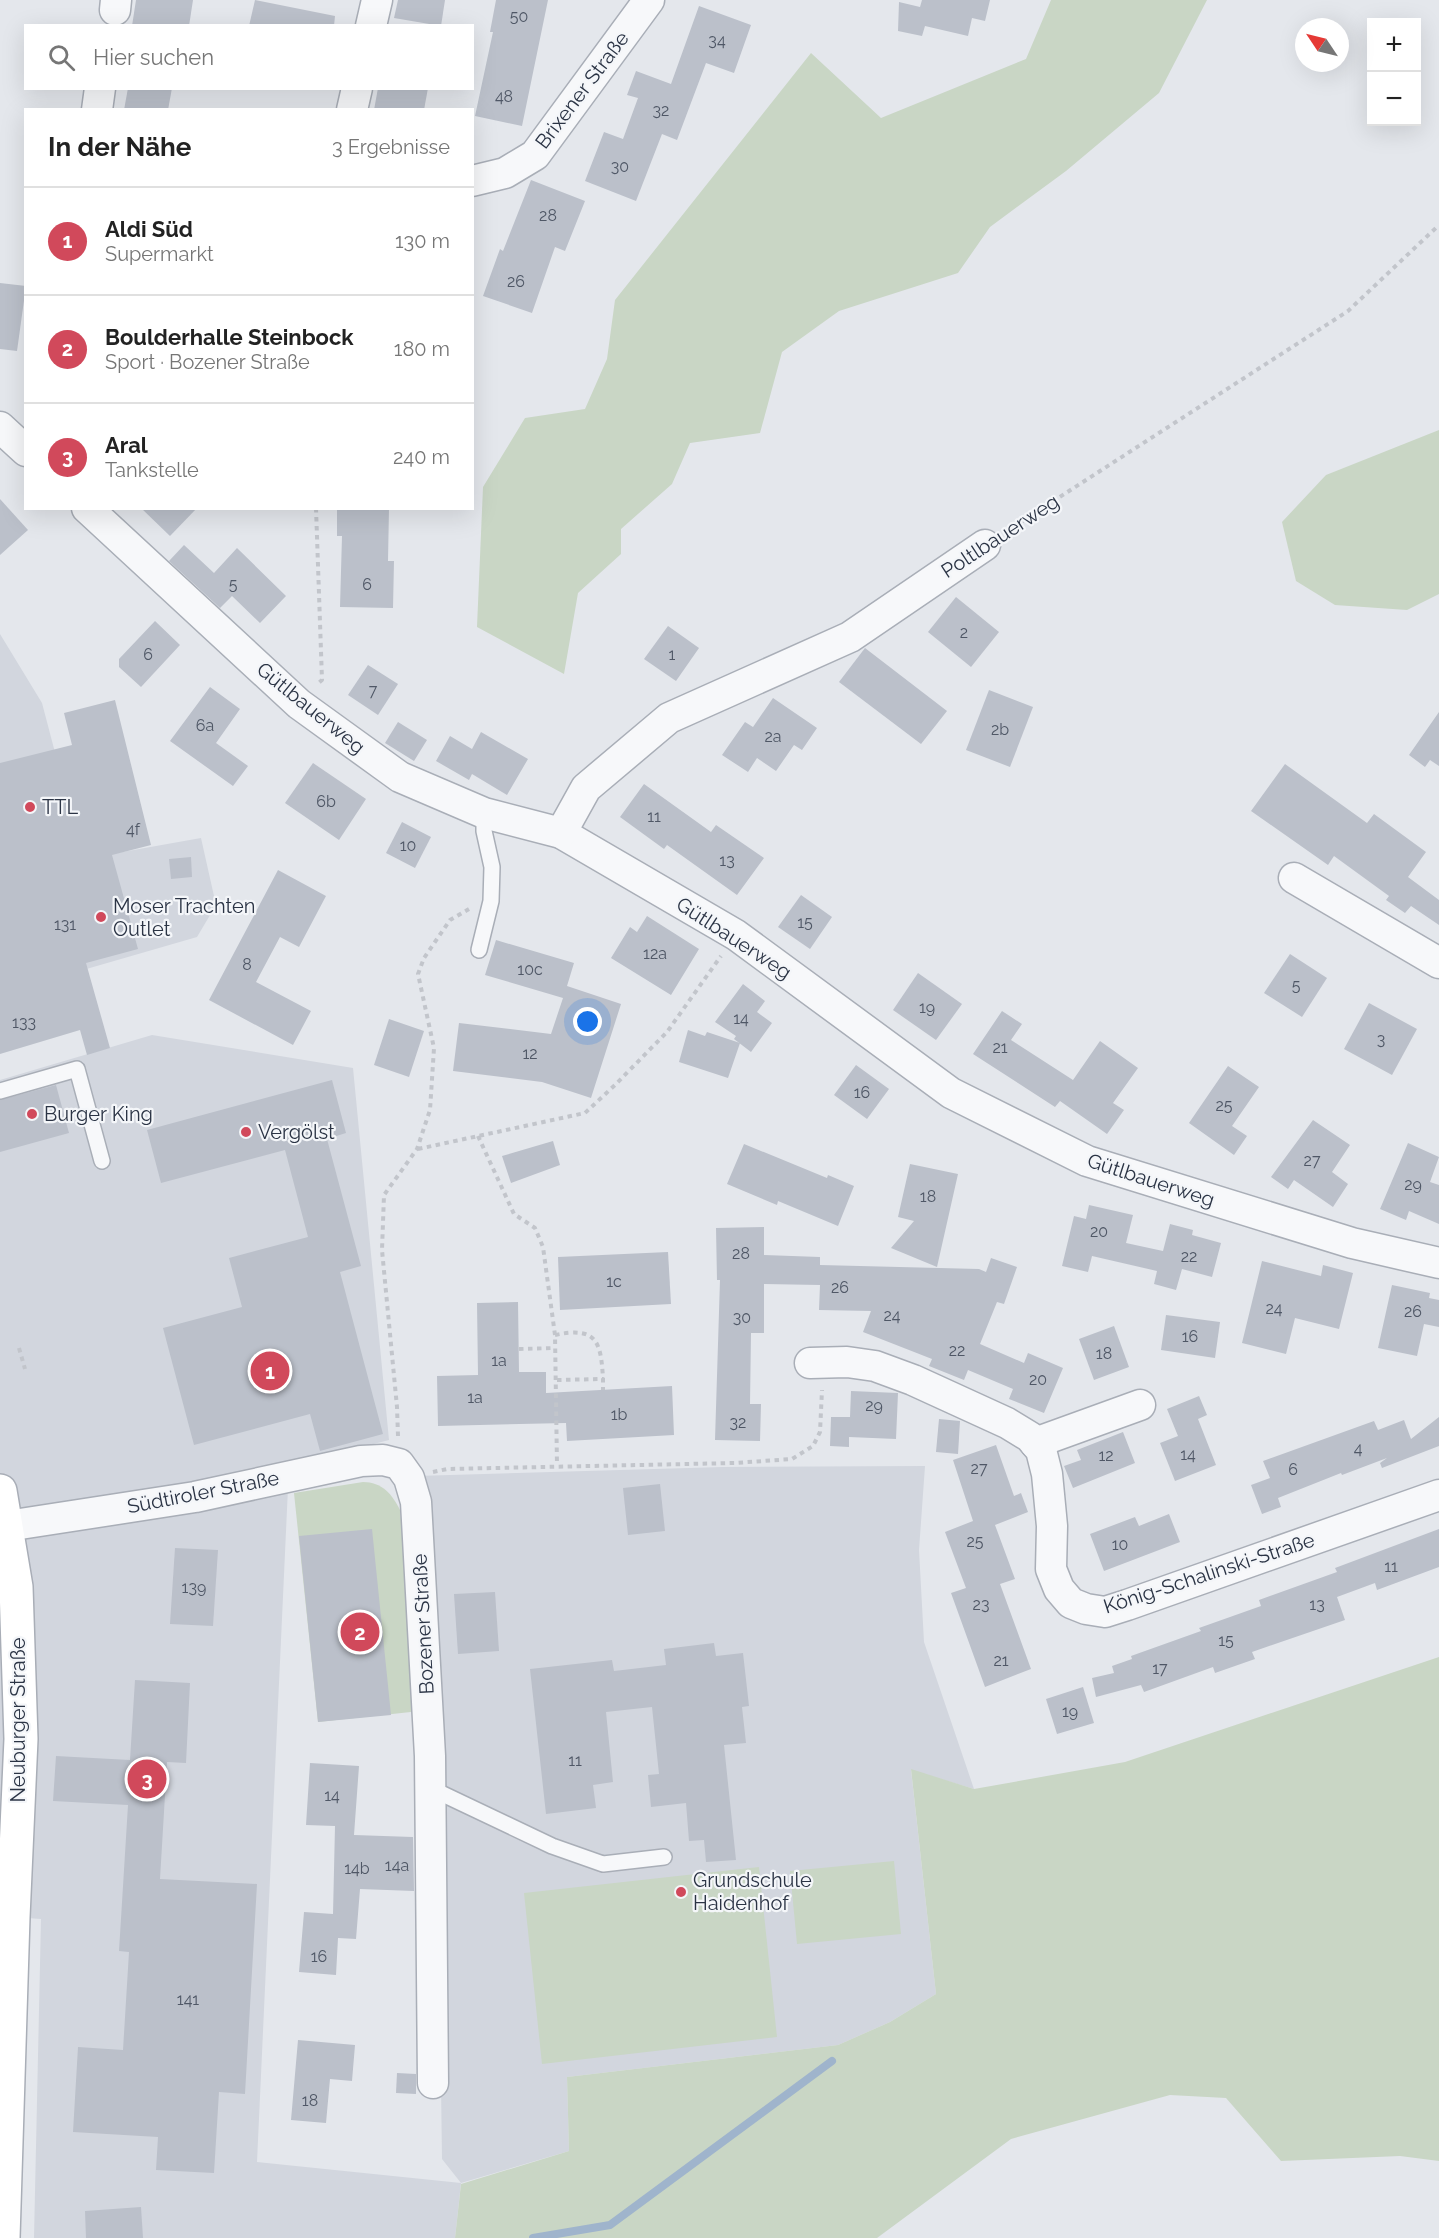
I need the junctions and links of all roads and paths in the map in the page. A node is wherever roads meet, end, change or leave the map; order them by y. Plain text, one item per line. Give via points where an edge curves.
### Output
1 (377, 0) edge
2 (649, 0) edge
3 (371, 24) edge
4 (100, 90) edge
5 (357, 90) edge
6 (97, 108) edge
7 (352, 108) edge
8 (474, 181) edge
9 (1439, 225) edge
10 (89, 510) edge
11 (316, 510) edge
12 (985, 545) joint
13 (322, 680) dead end
14 (484, 813) junction
15 (561, 833) junction
16 (1294, 878) dead end
17 (490, 905) junction
18 (736, 935) junction
19 (479, 950) dead end
20 (1439, 963) edge
21 (0, 1091) edge
22 (478, 1136) junction
23 (417, 1149) junction
24 (102, 1161) dead end
25 (1439, 1263) edge
26 (555, 1335) junction
27 (19, 1348) dead end
28 (555, 1348) junction
29 (519, 1349) dead end
30 (817, 1363) joint
31 (25, 1369) dead end
32 (603, 1379) junction
33 (556, 1380) junction
34 (603, 1390) dead end
35 (1140, 1405) dead end
36 (1035, 1443) junction
37 (557, 1465) junction
38 (404, 1471) junction
39 (0, 1491) edge
40 (1439, 1495) edge
41 (7, 1526) junction
42 (430, 1788) junction
43 (664, 1857) dead end
44 (433, 2083) dead end
45 (3, 2238) edge

1 - 3 street
2 - 8 street, Brixener Straße via 535,155 505,173
4 - 6 street
5 - 7 street
9 - 12 path, Poltlbauerweg via 1348,311
10 - 14 street, Gütlbauerweg via 299,704 400,777
11 - 13 path
12 - 15 street, Poltlbauerweg via 850,637 669,718 586,788
14 - 15 street, Gütlbauerweg
14 - 17 lane via 492,867
15 - 18 street, Gütlbauerweg
16 - 20 street
17 - 19 lane
17 - 23 path via 465,910 450,920 418,974 434,1048 430,1110
18 - 22 path via 667,1032 585,1113
18 - 25 street, Gütlbauerweg via 951,1093 1087,1161 1352,1243
21 - 24 lane via 77,1069
22 - 23 path
22 - 26 path via 514,1214 535,1228 543,1247
23 - 38 path via 384,1196 382,1250
26 - 28 path
26 - 32 path via 586,1334 596,1341 602,1352
27 - 31 path
28 - 29 path
28 - 33 path
30 - 36 street via 875,1366 1007,1423
30 - 37 path via 820,1432 813,1446 792,1459
32 - 33 path
32 - 34 path
33 - 37 path
35 - 36 street
36 - 40 street, König-Schalinski-Straße via 1041,1450 1047,1474 1051,1569 1059,1589 1071,1603 1105,1612
37 - 38 path
38 - 41 street, Südtiroler Straße via 383,1460 361,1461 195,1497
38 - 42 street, Bozener Straße via 416,1502
39 - 41 street, Neuburger Straße
41 - 45 street, Neuburger Straße via 16,1587 21,1739
42 - 43 lane via 552,1846 603,1864
42 - 44 street, Bozener Straße

